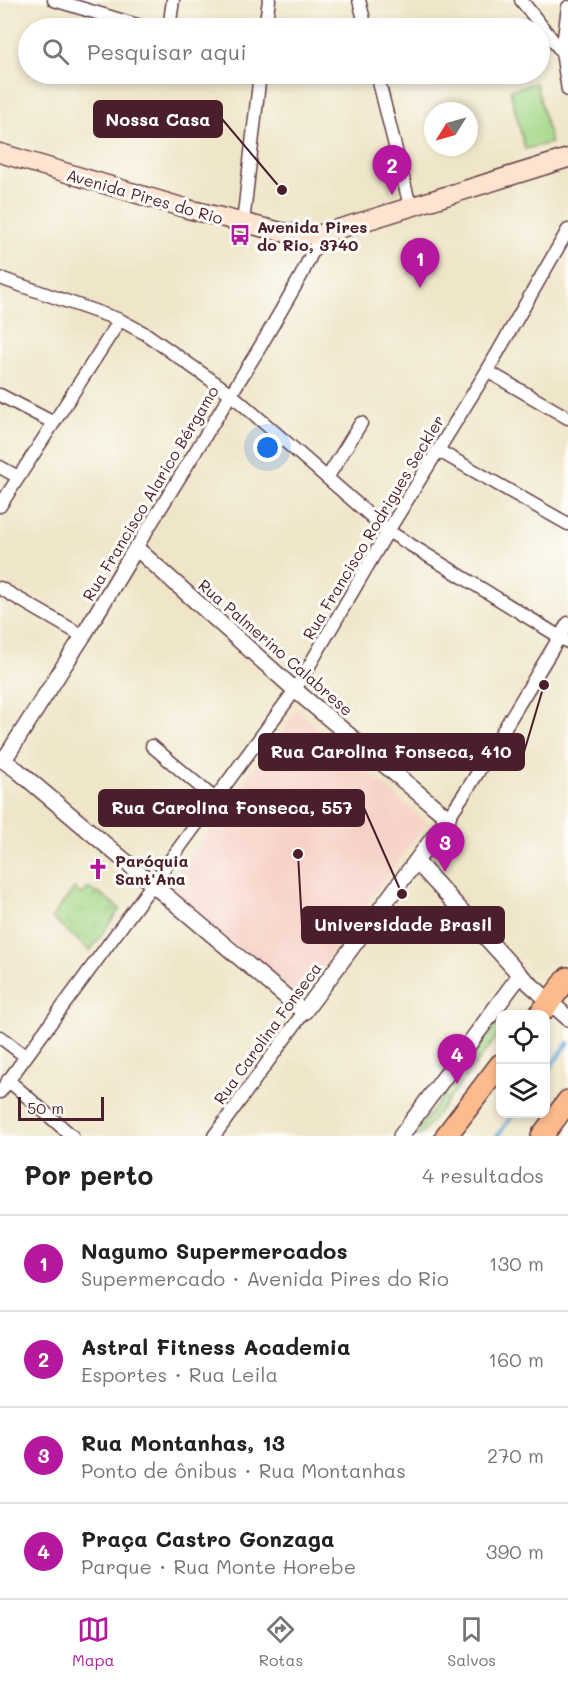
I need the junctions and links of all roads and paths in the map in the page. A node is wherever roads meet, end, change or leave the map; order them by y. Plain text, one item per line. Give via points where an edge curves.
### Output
1 (54, 0) edge
2 (173, 0) edge
3 (269, 0) edge
4 (359, 0) edge
5 (520, 0) edge
6 (568, 8) edge
7 (114, 18) edge
8 (170, 18) edge
9 (266, 18) edge
10 (364, 18) edge
11 (535, 18) edge
12 (550, 37) edge
13 (562, 52) junction
14 (259, 84) edge
15 (380, 84) edge
16 (568, 90) edge
17 (0, 153) edge
18 (568, 158) edge
19 (410, 206) junction
20 (243, 223) junction
21 (568, 230) edge
22 (321, 234) junction
23 (0, 278) edge
24 (120, 320) junction
25 (487, 371) junction
26 (231, 394) junction
27 (0, 395) edge
28 (568, 418) edge
29 (54, 423) junction
30 (361, 423) dead end
31 (439, 451) junction
32 (0, 467) edge
33 (18, 477) junction
34 (327, 478) junction
35 (0, 506) edge
36 (568, 524) edge
37 (388, 531) junction
38 (136, 548) junction
39 (0, 588) edge
40 (568, 622) edge
41 (83, 636) junction
42 (564, 639) edge
43 (295, 690) junction
44 (152, 746) dead end
45 (1, 761) edge
46 (215, 799) junction
47 (447, 818) junction
48 (416, 861) junction
49 (152, 885) junction
50 (520, 975) junction
51 (568, 978) edge
52 (554, 1011) edge
53 (304, 1012) junction
54 (0, 1037) edge
55 (25, 1056) junction
56 (496, 1071) edge
57 (8, 1080) junction
58 (0, 1092) edge
59 (568, 1101) edge
60 (400, 1135) edge
61 (72, 1136) edge
62 (214, 1136) edge
63 (446, 1136) edge
64 (542, 1136) edge

1 - 7 street
2 - 8 street
3 - 9 street
4 - 10 street
5 - 11 street
6 - 13 street
12 - 13 street
13 - 16 street
14 - 20 street
15 - 19 street
17 - 20 main road, Avenida Pires do Rio
18 - 19 main road, Avenida Pires do Rio
19 - 22 main road, Avenida Pires do Rio
20 - 22 main road, Avenida Pires do Rio via 292,234
21 - 25 street, Rua Francisco Rodrigues Seckler
22 - 26 street, Rua Francisco Alarico Bérgamo via 301,276
23 - 24 street
24 - 26 street
24 - 29 street
25 - 28 street
25 - 31 street, Rua Francisco Rodrigues Seckler
26 - 34 street
26 - 38 street, Rua Francisco Alarico Bérgamo
27 - 29 street
29 - 33 street
30 - 34 street
31 - 36 street
31 - 37 street, Rua Francisco Rodrigues Seckler
32 - 33 street
33 - 35 street
34 - 37 street
37 - 42 street
37 - 43 street, Rua Francisco Rodrigues Seckler
38 - 41 street, Rua Francisco Alarico Bérgamo
38 - 43 street, Rua Palmerino Calabrese
39 - 41 street
40 - 42 street, Rua Carolina Fonseca
41 - 45 street, Rua Francisco Alarico Bérgamo
42 - 47 street, Rua Carolina Fonseca
43 - 46 street, Rua Francisco Rodrigues Seckler
43 - 47 street, Rua Palmerino Calabrese
44 - 46 street
45 - 49 street
46 - 49 street, Rua Francisco Rodrigues Seckler
47 - 48 street, Rua Carolina Fonseca
48 - 50 street
48 - 53 street, Rua Carolina Fonseca
49 - 53 street
49 - 55 street, Rua Francisco Rodrigues Seckler
50 - 52 street
50 - 60 street
51 - 52 highway
53 - 62 street, Rua Carolina Fonseca
54 - 55 street
55 - 57 street, Rua Francisco Rodrigues Seckler
56 - 63 highway
57 - 58 street, Rua Francisco Rodrigues Seckler
57 - 61 street
59 - 64 highway

